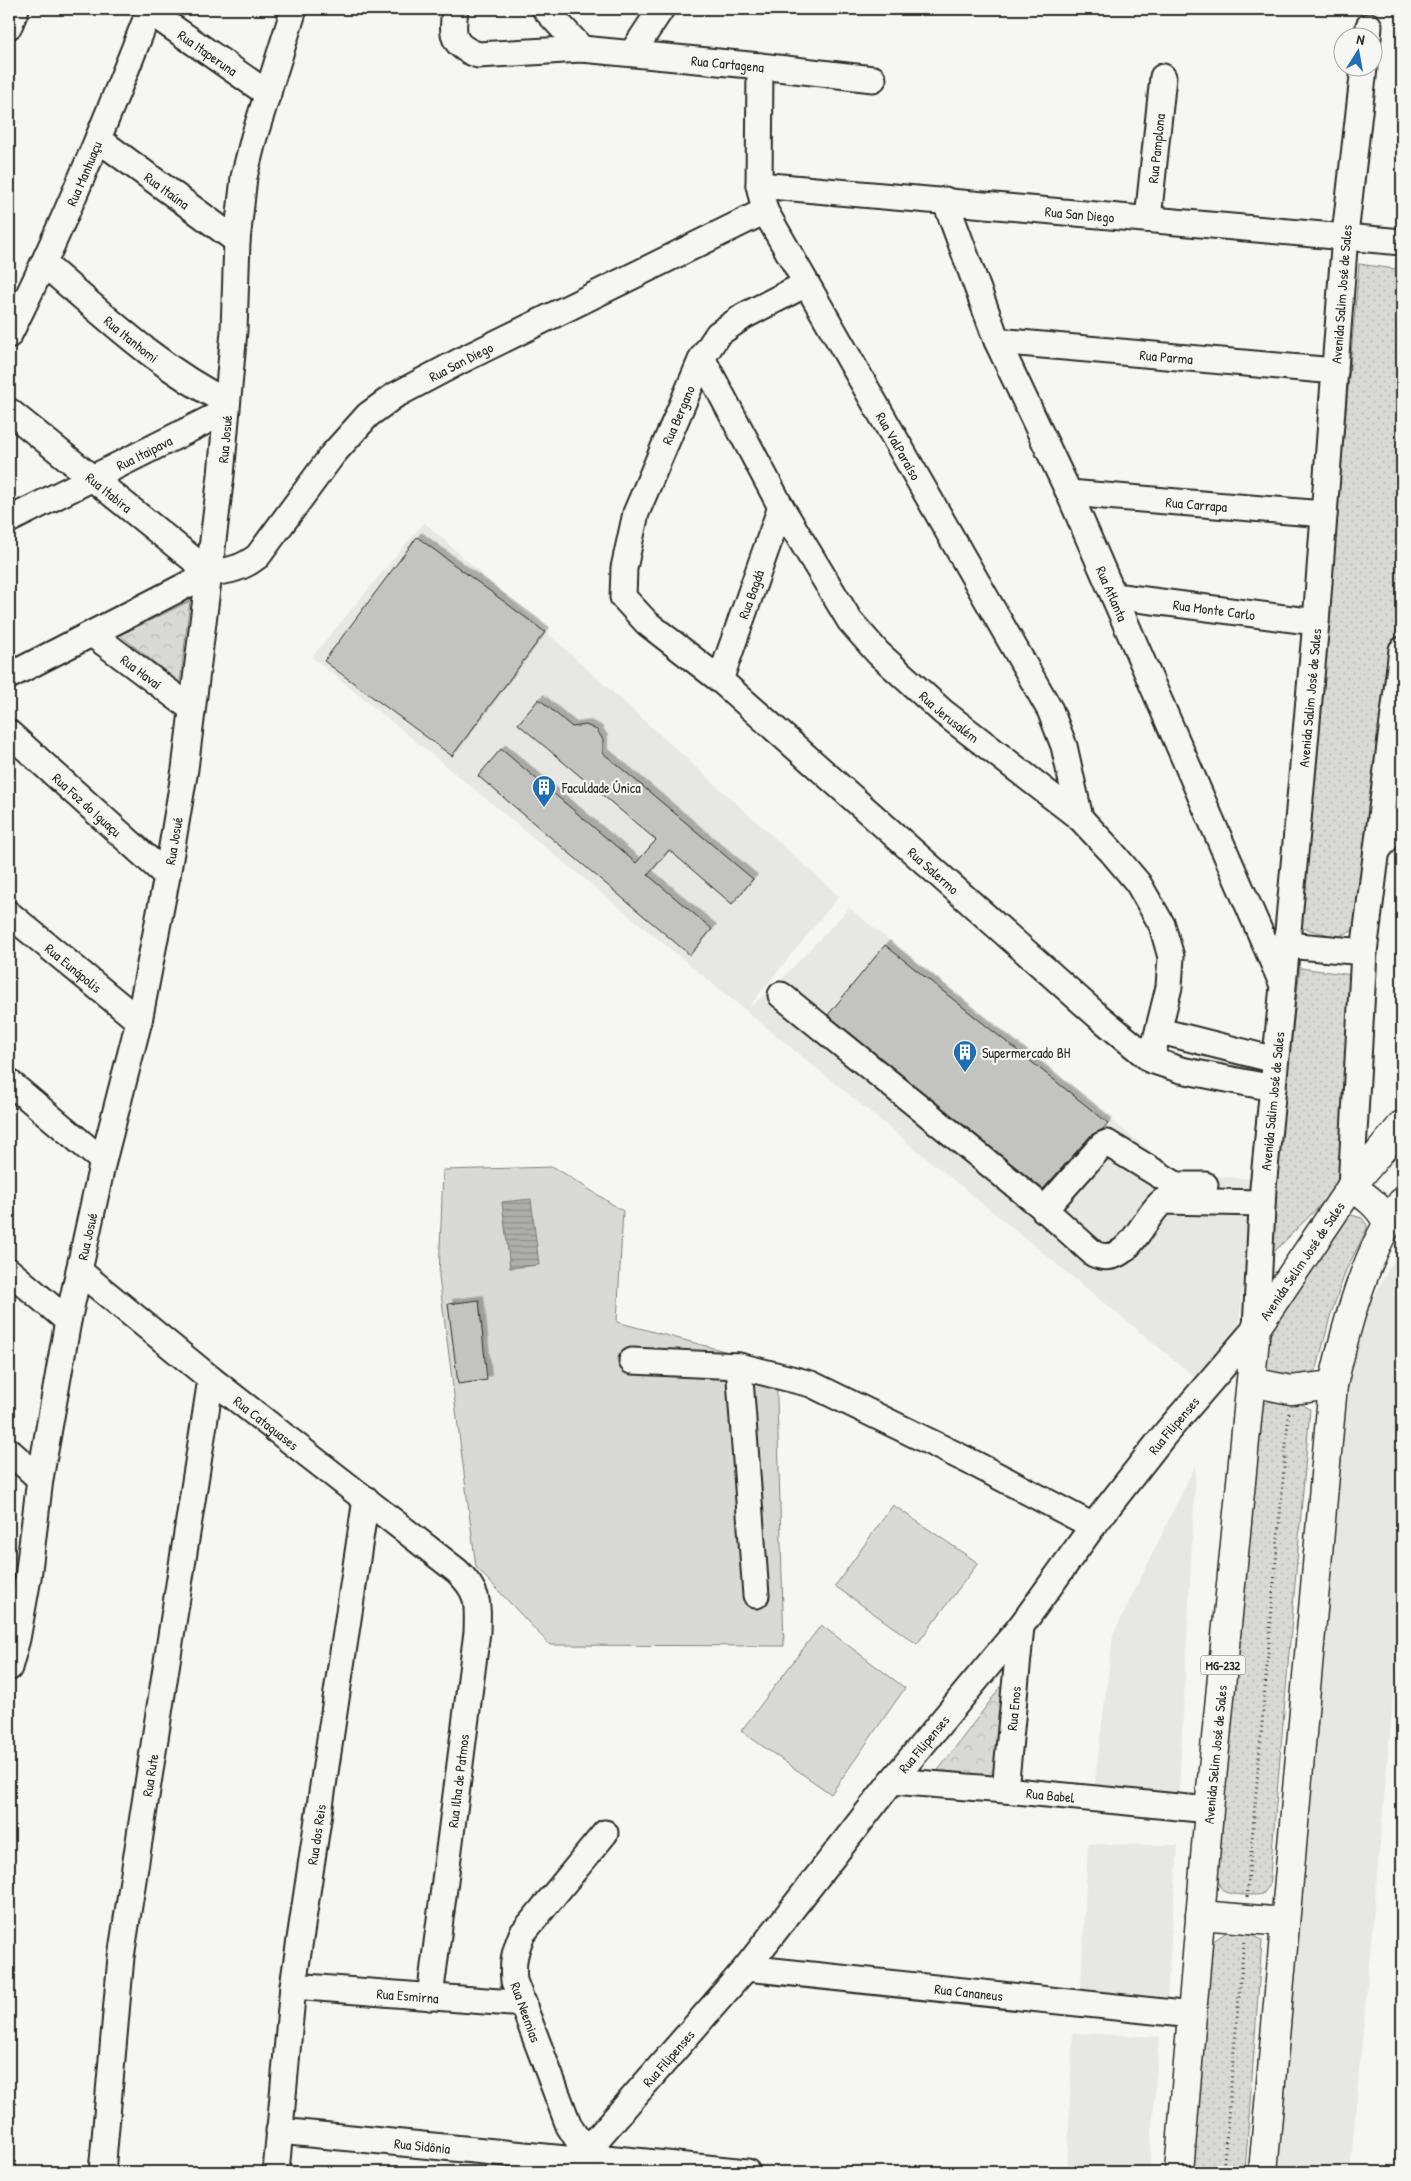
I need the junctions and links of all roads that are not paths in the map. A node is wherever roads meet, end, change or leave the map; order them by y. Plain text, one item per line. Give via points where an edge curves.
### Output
1 (16, 9) edge
2 (294, 9) edge
3 (456, 9) edge
4 (546, 9) edge
5 (661, 9) edge
6 (150, 10) edge
7 (9, 26) edge
8 (582, 50) junction
9 (632, 53) junction
10 (760, 66) junction
11 (1162, 77) dead end
12 (1363, 78) edge
13 (873, 79) dead end
14 (268, 94) junction
15 (98, 139) junction
16 (759, 185) junction
17 (945, 200) junction
18 (765, 211) junction
19 (1148, 219) junction
20 (1345, 235) junction
21 (237, 241) junction
22 (1402, 242) edge
23 (44, 264) junction
24 (806, 284) junction
25 (9, 335) edge
26 (997, 341) junction
27 (702, 358) junction
28 (1335, 371) junction
29 (226, 406) junction
30 (9, 411) edge
31 (92, 479) junction
32 (1069, 493) junction
33 (781, 508) junction
34 (1324, 514) junction
35 (9, 520) edge
36 (210, 572) junction
37 (1114, 596) junction
38 (623, 597) joint
39 (1316, 622) junction
40 (92, 634) junction
41 (1402, 650) edge
42 (9, 676) edge
43 (720, 680) junction
44 (192, 709) junction
45 (9, 733) edge
46 (1080, 818) junction
47 (1402, 819) edge
48 (1377, 851) junction
49 (168, 876) junction
50 (9, 914) edge
51 (1287, 945) junction
52 (1364, 952) junction
53 (1283, 986) junction
54 (781, 995) dead end
55 (139, 1021) junction
56 (1160, 1031) junction
57 (1151, 1060) junction
58 (1275, 1060) junction
59 (9, 1082) edge
60 (1273, 1088) junction
61 (1402, 1125) edge
62 (103, 1161) junction
63 (1351, 1187) junction
64 (1262, 1195) junction
65 (1044, 1210) junction
66 (1395, 1212) edge
67 (9, 1271) edge
68 (79, 1272) junction
69 (68, 1321) junction
70 (1256, 1328) junction
71 (632, 1361) dead end
72 (739, 1366) junction
73 (211, 1379) junction
74 (1250, 1382) junction
75 (1333, 1385) junction
76 (9, 1451) edge
77 (40, 1479) junction
78 (366, 1499) junction
79 (1093, 1526) junction
80 (457, 1571) joint
81 (756, 1595) dead end
82 (1021, 1626) junction
83 (13, 1635) edge
84 (9, 1668) edge
85 (892, 1781) junction
86 (1004, 1790) junction
87 (1209, 1810) junction
88 (604, 1833) dead end
89 (1200, 1915) junction
90 (1285, 1922) junction
91 (746, 1968) junction
92 (293, 1986) junction
93 (430, 1997) junction
94 (524, 2004) junction
95 (1192, 2016) junction
96 (279, 2130) junction
97 (585, 2163) edge
98 (102, 2172) edge
99 (276, 2172) edge
100 (747, 2172) edge
101 (1179, 2172) edge
102 (1263, 2172) edge

1 - 7 street
2 - 14 street, Rua Josué
3 - 8 street, Rua Cartagena via 455,41 463,50 478,54
4 - 8 street
5 - 9 street
6 - 14 street, Rua Itaperuna
6 - 15 street, Rua Manhuaçu
8 - 9 street, Rua Cartagena
9 - 10 street, Rua Cartagena
10 - 13 street, Rua Cartagena
10 - 16 street, Rua ValParaíso
11 - 19 street, Rua Pamplona
12 - 20 street, Avenida Salim José de Sales
14 - 21 street, Rua Josué via 244,177
15 - 21 street, Rua Itaúna
15 - 23 street, Rua Manhuaçu
16 - 17 street, Rua San Diego
16 - 18 street, Rua ValParaíso
17 - 19 street, Rua San Diego
17 - 26 street, Rua Atlanta
18 - 24 street, Rua ValParaíso
18 - 36 street, Rua San Diego via 394,396 368,415 333,454 258,556 246,566
19 - 20 street, Rua San Diego
20 - 22 street, Rua San Diego
20 - 28 street, Avenida Salim José de Sales
21 - 29 street, Rua Josué via 234,331
23 - 25 street, Rua Manhuaçu
23 - 29 street, Rua Itanhomi via 168,367
24 - 27 street, Rua Bergano via 744,316 718,334
24 - 46 street, Rua ValParaíso via 1050,710 1064,746
26 - 28 street, Rua Parma
26 - 32 street, Rua Atlanta
27 - 33 street, Rua Jerusalém
27 - 38 street, Rua Bergano via 636,513 624,568
28 - 34 street, Avenida Salim José de Sales
29 - 31 street, Rua Itaipava
29 - 36 street, Rua Josué
30 - 31 street, Rua Itabira
31 - 35 street, Rua Itaipava
31 - 36 street, Rua Itabira
32 - 34 street, Rua Carrapa
32 - 37 street, Rua Atlanta
33 - 43 street, Rua Bagdá
33 - 46 street, Rua Jerusalém via 850,621 878,653 942,712
34 - 39 street, Avenida Salim José de Sales
36 - 40 street
36 - 44 street, Rua Josué
37 - 39 street, Rua Monte Carlo
37 - 53 street, Rua Atlanta
38 - 43 street, Rua Salermo via 647,623
39 - 51 street, Avenida Salim José de Sales
40 - 42 street
40 - 44 street, Rua Havaí
41 - 48 street
43 - 57 street, Rua Salermo
44 - 49 street, Rua Josué
45 - 49 street, Rua Foz do Iguaçu
46 - 56 street, Rua Jerusalém via 1138,883 1162,925 1171,958
47 - 48 street
48 - 52 street
49 - 55 street, Rua Josué
50 - 55 street, Rua Eunápolis
51 - 52 street
51 - 53 street, Avenida Salim José de Sales
52 - 63 street
53 - 58 street, Avenida Salim José de Sales
54 - 65 street
55 - 62 street, Rua Josué
56 - 57 street, Rua Jerusalém
56 - 58 street
57 - 60 street, Rua Salermo via 1181,1070
58 - 60 street, Avenida Salim José de Sales
59 - 62 street
60 - 64 street, Avenida Salim José de Sales
61 - 63 main road, MG-232
62 - 68 street, Rua Josué
63 - 66 main road via 1380,1209
63 - 70 main road, Avenida Selim José de Sales / MG-232
64 - 65 street via 1176,1185 1107,1143
64 - 65 street via 1163,1201 1130,1244 1120,1252 1102,1258
64 - 70 street, Avenida Salim José de Sales
66 - 75 main road via 1359,1290
67 - 69 street
68 - 69 street, Rua Josué
68 - 73 street, Rua Cataguases
69 - 77 street, Rua Josué
70 - 74 main road, Avenida Selim José de Sales / MG-232
70 - 79 street, Rua Filipenses via 1165,1434
71 - 72 street
72 - 79 street via 811,1384
72 - 81 street
73 - 78 street, Rua Cataguases
73 - 98 street, Rua Rute via 120,1957
74 - 75 main road via 1291,1390
74 - 87 main road, Avenida Selim José de Sales / MG-232
75 - 90 main road
76 - 77 street
77 - 83 street, Rua Josué via 28,1578
78 - 80 street, Rua Cataguases
78 - 92 street, Rua dos Reis
79 - 82 street, Rua Filipenses
80 - 93 street, Rua Ilha de Patmos via 474,1590 478,1602 478,1632
82 - 85 street, Rua Filipenses
82 - 86 street, Rua Enos
83 - 84 street, Rua Josué
85 - 86 street, Rua Babel
85 - 91 street, Rua Filipenses
86 - 87 street, Rua Babel
87 - 89 main road, Avenida Selim José de Sales / MG-232
88 - 94 street, Rua Neemias via 522,1934 512,1966 514,1981
89 - 90 main road
89 - 95 main road, Avenida Selim José de Sales / MG-232
90 - 102 main road
91 - 95 street, Rua Cananeus
91 - 97 street, Rua Filipenses
92 - 93 street, Rua Esmirna
92 - 96 street, Rua dos Reis
93 - 94 street, Rua Esmirna
94 - 97 street, Rua Neemias
95 - 101 main road, Avenida Selim José de Sales / MG-232
96 - 97 street, Rua Sidônia
96 - 99 street, Rua dos Reis
97 - 100 street, Rua Sidônia

